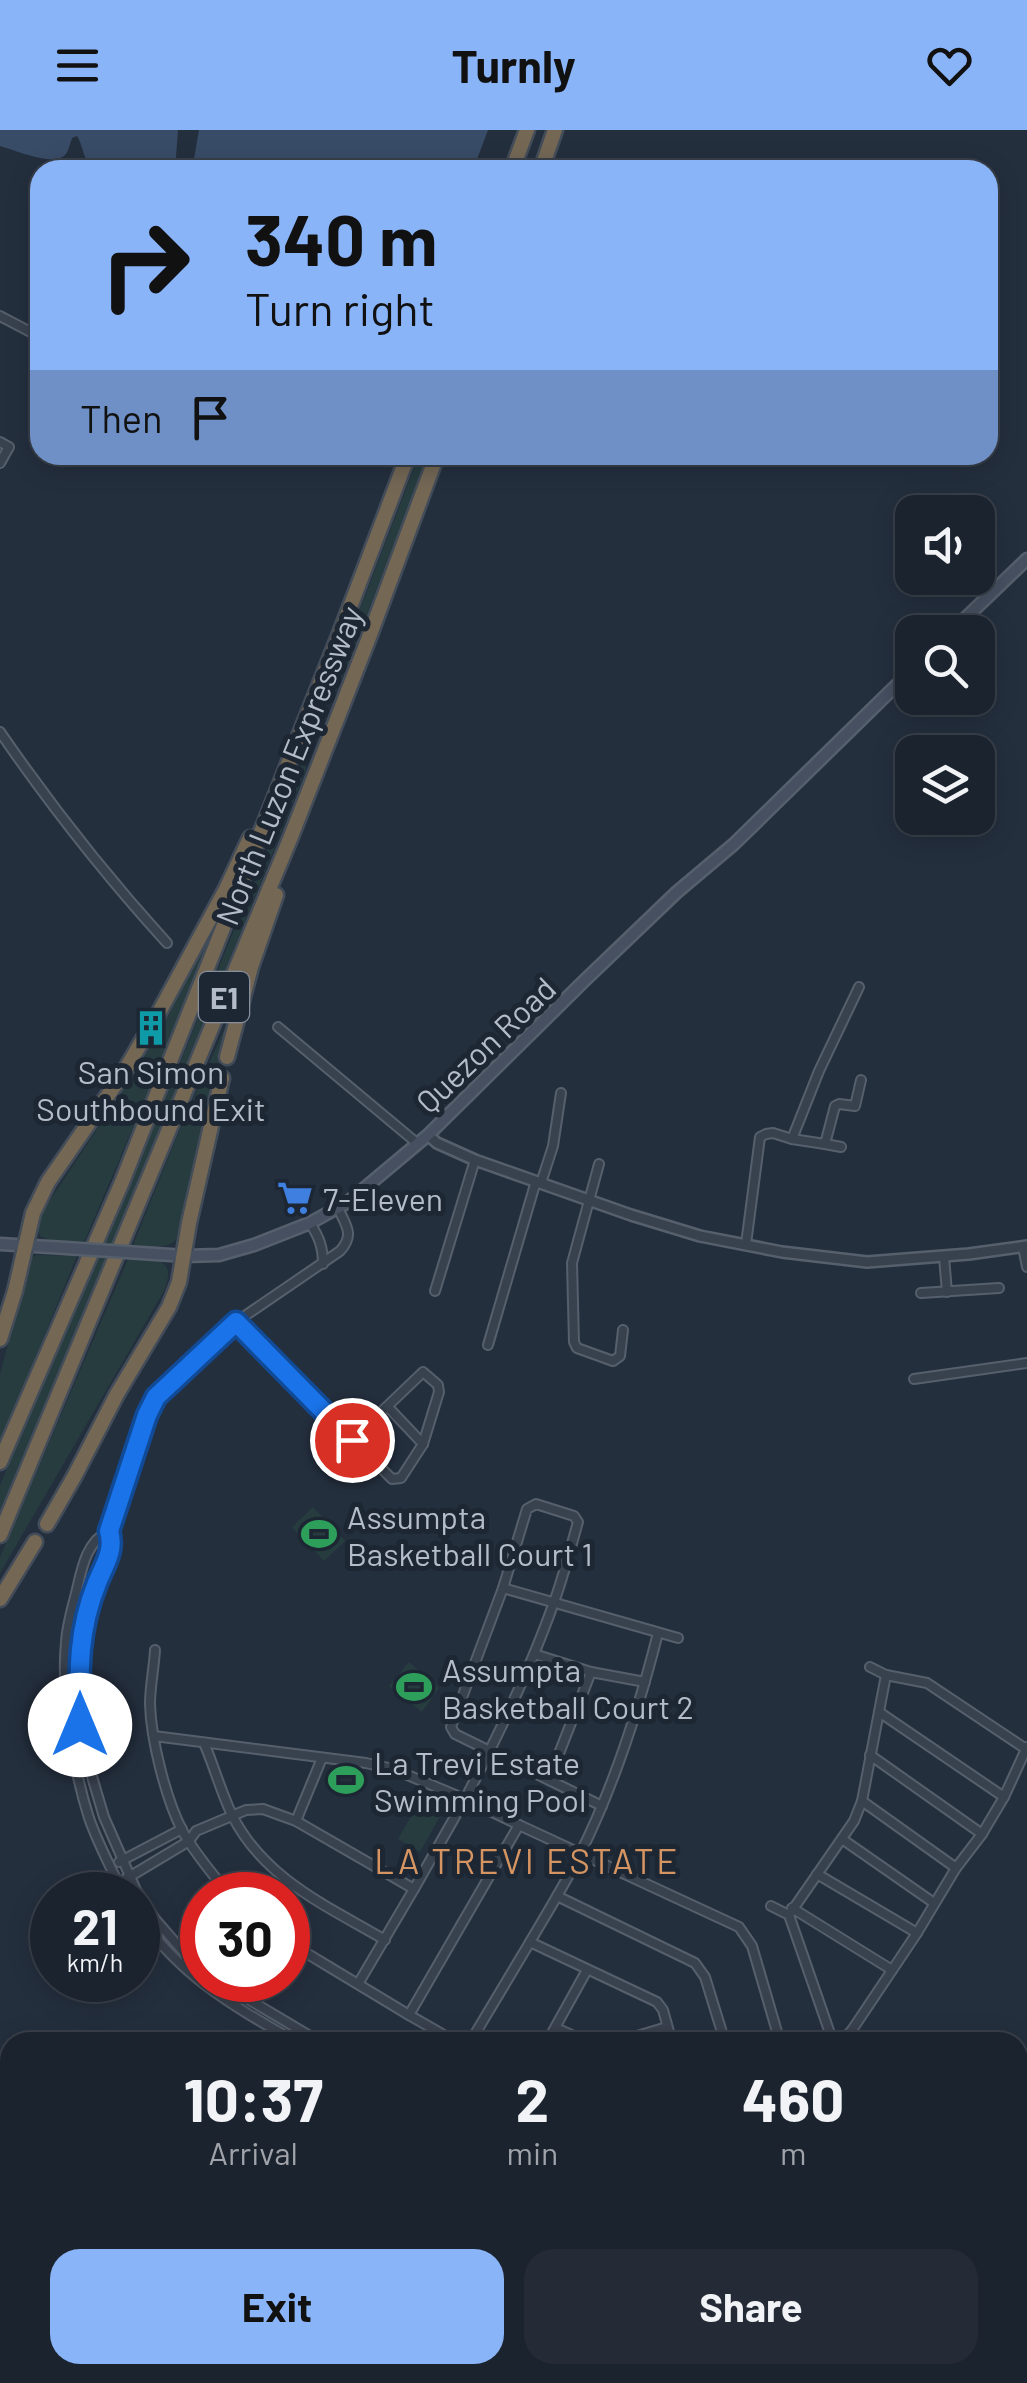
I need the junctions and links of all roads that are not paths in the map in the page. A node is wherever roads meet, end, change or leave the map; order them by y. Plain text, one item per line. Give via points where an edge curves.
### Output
1 (527, 130) edge
2 (555, 130) edge
3 (516, 160) edge
4 (544, 160) edge
5 (0, 316) edge
6 (30, 332) edge
7 (0, 442) edge
8 (0, 463) edge
9 (404, 465) edge
10 (434, 465) edge
11 (1027, 559) edge
12 (969, 615) edge
13 (339, 636) junction
14 (895, 687) edge
15 (0, 732) edge
16 (290, 839) junction
17 (167, 943) dead end
18 (859, 987) dead end
19 (156, 1018) dead end
20 (278, 1027) dead end
21 (145, 1036) dead end
22 (227, 1057) dead end
23 (222, 1078) dead end
24 (861, 1080) dead end
25 (561, 1093) dead end
26 (428, 1135) junction
27 (792, 1140) junction
28 (418, 1144) junction
29 (825, 1144) junction
30 (841, 1147) dead end
31 (474, 1160) junction
32 (599, 1164) dead end
33 (539, 1182) junction
34 (589, 1200) junction
35 (338, 1208) junction
36 (310, 1223) junction
37 (0, 1244) edge
38 (746, 1244) junction
39 (26, 1245) junction
40 (1025, 1247) edge
41 (185, 1256) junction
42 (944, 1257) junction
43 (322, 1264) junction
44 (1027, 1267) edge
45 (999, 1288) dead end
46 (435, 1291) dead end
47 (947, 1292) junction
48 (922, 1293) dead end
49 (236, 1322) junction
50 (623, 1330) dead end
51 (0, 1339) edge
52 (488, 1345) dead end
53 (1027, 1362) edge
54 (914, 1379) dead end
55 (388, 1407) junction
56 (352, 1440) junction
57 (424, 1444) junction
58 (0, 1462) edge
59 (47, 1524) dead end
60 (109, 1531) junction
61 (0, 1536) edge
62 (36, 1542) dead end
63 (88, 1552) junction
64 (107, 1562) junction
65 (503, 1588) junction
66 (75, 1597) junction
67 (0, 1599) edge
68 (91, 1600) junction
69 (554, 1602) junction
70 (658, 1633) junction
71 (678, 1638) dead end
72 (155, 1650) dead end
73 (534, 1654) junction
74 (870, 1667) dead end
75 (591, 1672) junction
76 (886, 1675) junction
77 (645, 1682) junction
78 (880, 1712) junction
79 (154, 1736) junction
80 (204, 1743) junction
81 (1027, 1748) edge
82 (491, 1750) junction
83 (870, 1756) junction
84 (322, 1758) junction
85 (549, 1779) junction
86 (1004, 1797) junction
87 (466, 1799) junction
88 (862, 1801) junction
89 (602, 1806) junction
90 (233, 1816) junction
91 (296, 1822) junction
92 (520, 1825) junction
93 (181, 1829) junction
94 (196, 1831) junction
95 (982, 1834) junction
96 (842, 1839) junction
97 (189, 1841) junction
98 (580, 1854) junction
99 (122, 1860) junction
100 (111, 1867) junction
101 (956, 1868) junction
102 (113, 1872) edge
103 (128, 1872) edge
104 (137, 1872) edge
105 (212, 1872) edge
106 (817, 1874) junction
107 (414, 1889) junction
108 (557, 1896) junction
109 (934, 1903) junction
110 (770, 1906) dead end
111 (791, 1911) junction
112 (160, 1925) edge
113 (918, 1933) junction
114 (385, 1940) junction
115 (530, 1942) junction
116 (160, 1943) edge
117 (180, 1948) edge
118 (310, 1955) edge
119 (180, 1966) edge
120 (587, 1970) junction
121 (892, 1970) junction
122 (358, 1984) junction
123 (227, 2002) edge
124 (252, 2002) edge
125 (409, 2015) junction
126 (667, 2027) junction
127 (556, 2028) junction
128 (279, 2032) edge
129 (303, 2032) edge
130 (438, 2032) edge
131 (479, 2032) edge
132 (554, 2032) edge
133 (565, 2032) edge
134 (650, 2032) edge
135 (669, 2032) edge
136 (722, 2032) edge
137 (777, 2032) edge
138 (831, 2032) edge
139 (850, 2032) edge

1 - 3 highway
2 - 4 highway
5 - 6 street
7 - 8 street via 8,447
9 - 13 highway, North Luzon Expressway / E1
10 - 16 highway, North Luzon Expressway / E1
11 - 12 main road
13 - 19 highway via 241,857
13 - 58 highway, North Luzon Expressway / E1 via 122,1182
14 - 26 main road, Quezon Road
15 - 17 street via 107,876
16 - 22 highway
16 - 61 highway, North Luzon Expressway / E1
18 - 27 street
20 - 28 street
21 - 39 highway via 48,1182
23 - 41 highway
24 - 29 street via 856,1106 835,1106
25 - 33 street
26 - 28 main road, Quezon Road
26 - 31 street
27 - 29 street
27 - 38 street via 773,1133 760,1137
28 - 35 main road, Quezon Road
29 - 30 street
31 - 33 street
31 - 46 street
32 - 34 street
33 - 34 street
33 - 52 street
34 - 38 street
34 - 50 street via 572,1263 574,1342 613,1361 620,1356
35 - 36 main road, Quezon Road
35 - 43 street via 349,1238
36 - 41 main road, Quezon Road via 219,1255
36 - 43 street via 320,1238
37 - 39 main road, Quezon Road
38 - 42 street via 868,1262
39 - 41 main road, Quezon Road, bridge
39 - 51 highway
40 - 42 street
40 - 44 street
41 - 59 highway via 169,1306
42 - 47 street
43 - 49 street
45 - 47 street
47 - 48 street
49 - 56 street
49 - 60 street via 156,1397
53 - 54 street
55 - 56 street
55 - 57 street
55 - 57 street via 423,1372 438,1386
56 - 57 street via 392,1479 402,1478
60 - 63 street
60 - 64 street
62 - 67 highway
63 - 64 street
63 - 66 street
64 - 68 street
65 - 69 street
65 - 69 street via 527,1510 536,1504 578,1522
65 - 82 street via 451,1727
66 - 68 street
66 - 100 street via 66,1642 69,1719 89,1819
68 - 99 street via 80,1642 80,1725
69 - 70 street
69 - 73 street
70 - 71 street
70 - 77 street
72 - 79 street
73 - 75 street
73 - 82 street
74 - 76 street
75 - 77 street
75 - 85 street
76 - 78 street
76 - 81 street via 926,1682
77 - 89 street
78 - 83 street
78 - 86 street
79 - 80 street
79 - 93 street
80 - 84 street
80 - 90 street
81 - 86 street
82 - 85 street
82 - 87 street
83 - 88 street
83 - 95 street
84 - 87 street via 393,1769
84 - 91 street
85 - 89 street
86 - 95 street
87 - 92 street
87 - 107 street
88 - 96 street
88 - 101 street
89 - 98 street
90 - 91 street via 263,1809
90 - 94 street
90 - 114 street via 288,1883
91 - 107 street
92 - 98 street
92 - 125 street
93 - 94 street
93 - 97 street
93 - 99 street
94 - 97 street
95 - 101 street
96 - 106 street
96 - 109 street
97 - 104 street
97 - 105 street
98 - 108 street
98 - 137 street via 739,1926 752,1946
99 - 100 street
99 - 103 street
100 - 102 street
101 - 109 street
106 - 111 street
106 - 113 street
107 - 114 street
108 - 115 street
108 - 136 street via 694,1963
109 - 113 street
110 - 111 street
111 - 121 street
111 - 138 street
112 - 117 street
113 - 121 street
114 - 122 street
115 - 120 street
115 - 131 street
116 - 119 street
118 - 122 street
120 - 126 street via 657,2002
120 - 127 street
121 - 139 street
122 - 125 street
123 - 128 street
124 - 129 street
125 - 130 street
126 - 134 street
126 - 135 street
127 - 132 street
127 - 133 street

